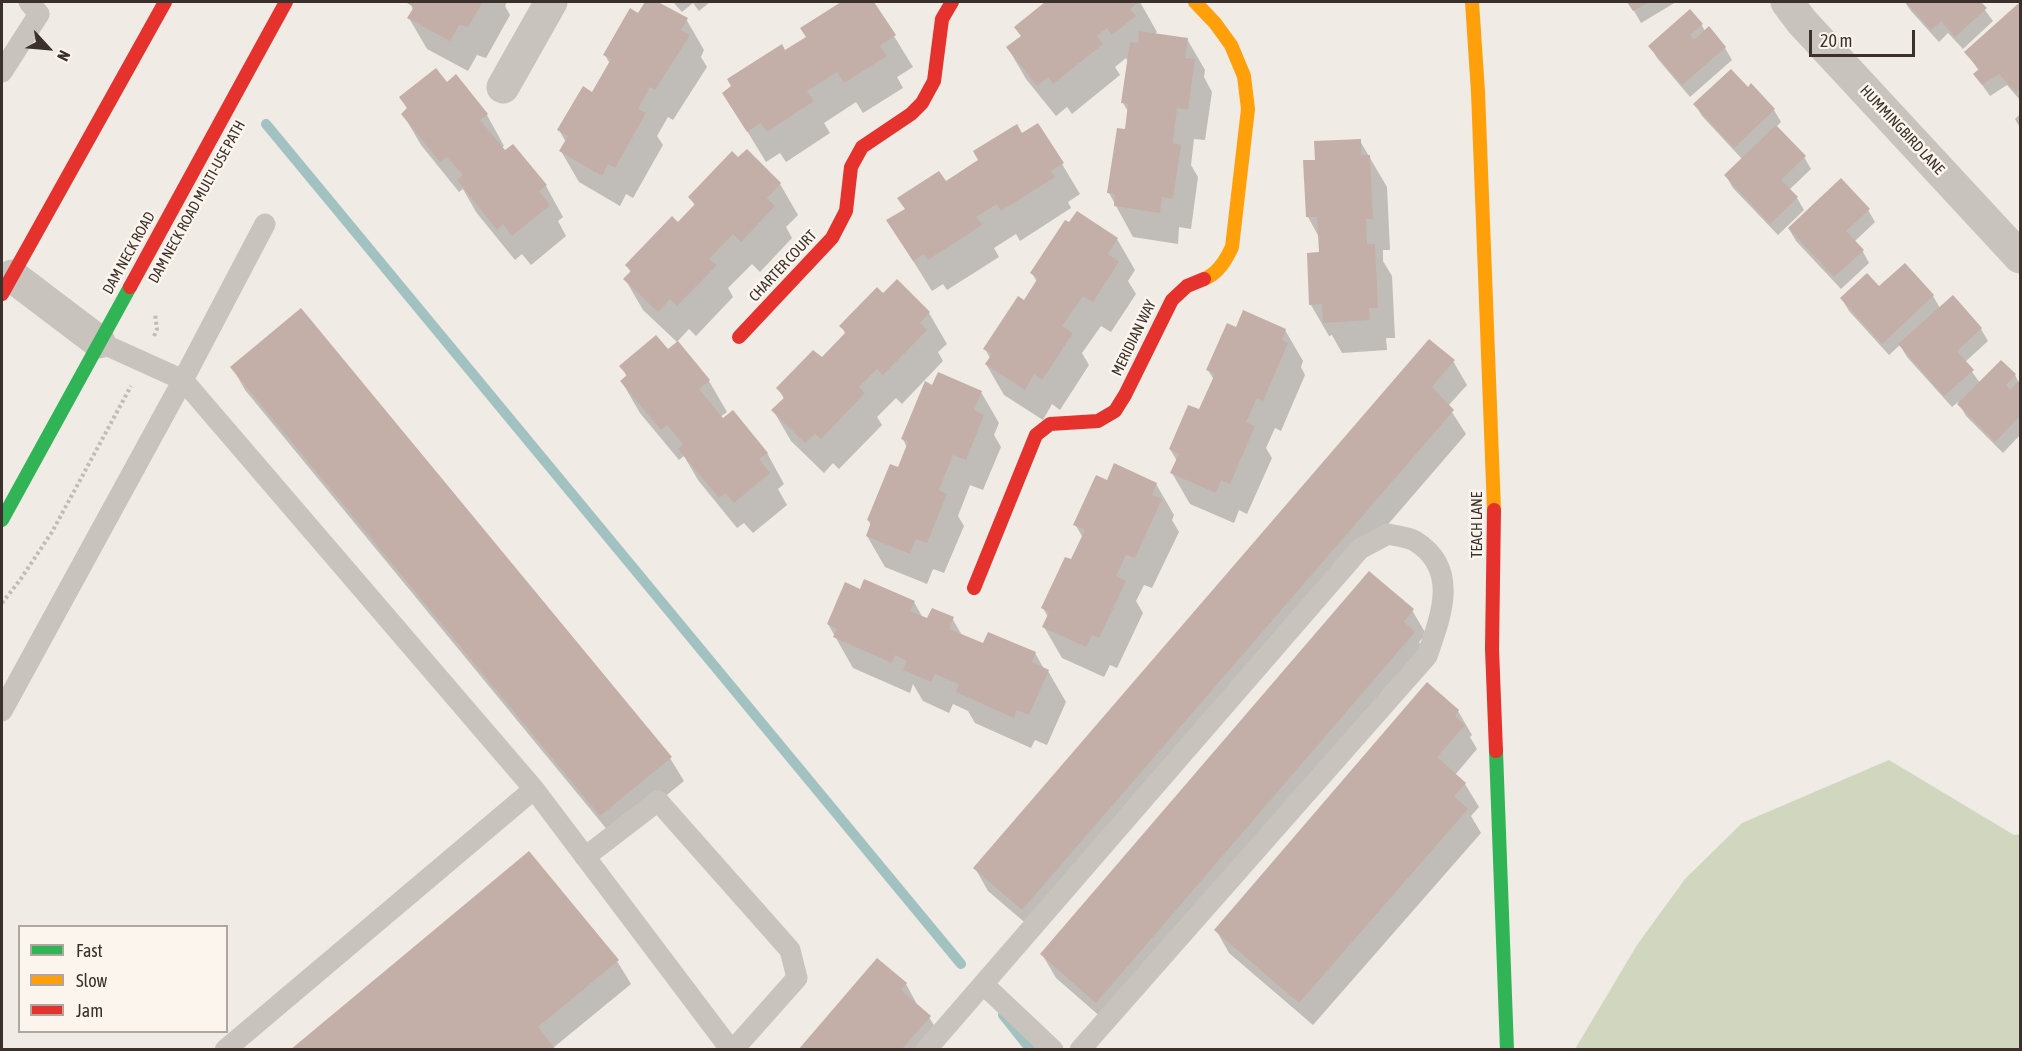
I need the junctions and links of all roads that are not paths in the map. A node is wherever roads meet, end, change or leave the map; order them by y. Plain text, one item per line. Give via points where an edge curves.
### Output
1 (29, 2) edge
2 (165, 2) edge
3 (286, 2) edge
4 (552, 2) edge
5 (952, 2) edge
6 (1195, 2) edge
7 (1472, 2) edge
8 (1787, 2) edge
9 (2, 72) edge
10 (503, 87) dead end
11 (265, 224) dead end
12 (2020, 256) edge
13 (5, 280) edge
14 (738, 337) dead end
15 (99, 342) junction
16 (183, 380) junction
17 (2, 520) edge
18 (974, 588) dead end
19 (2, 711) edge
20 (534, 789) junction
21 (585, 857) junction
22 (983, 984) junction
23 (225, 1050) edge
24 (732, 1050) edge
25 (926, 1050) edge
26 (1053, 1050) edge
27 (1080, 1050) edge
28 (1507, 1050) edge

1 - 9 lane via 39,14
2 - 13 street
3 - 15 street, DAM NECK ROAD
4 - 10 street
5 - 14 street, CHARTER COURT via 942,19 934,81 922,103 862,147 851,167 846,211 832,238
6 - 18 street, MERIDIAN WAY via 1231,45 1244,76 1248,109 1232,247 1225,262 1210,277 1187,286 1172,300 1115,411 1098,421 1050,424 1036,435
7 - 28 street, TEACH LANE via 1494,488 1492,650
8 - 12 street, HUMMINGBIRD LANE
11 - 16 lane
13 - 15 street
15 - 16 lane
15 - 17 street, DAM NECK ROAD
16 - 19 lane
16 - 20 lane
20 - 21 lane
20 - 23 lane
21 - 24 lane
21 - 24 lane via 658,801 790,950 796,978
22 - 25 lane
22 - 26 lane
22 - 27 lane via 1360,549 1388,534 1414,540 1437,561 1444,584 1441,616 1427,656

